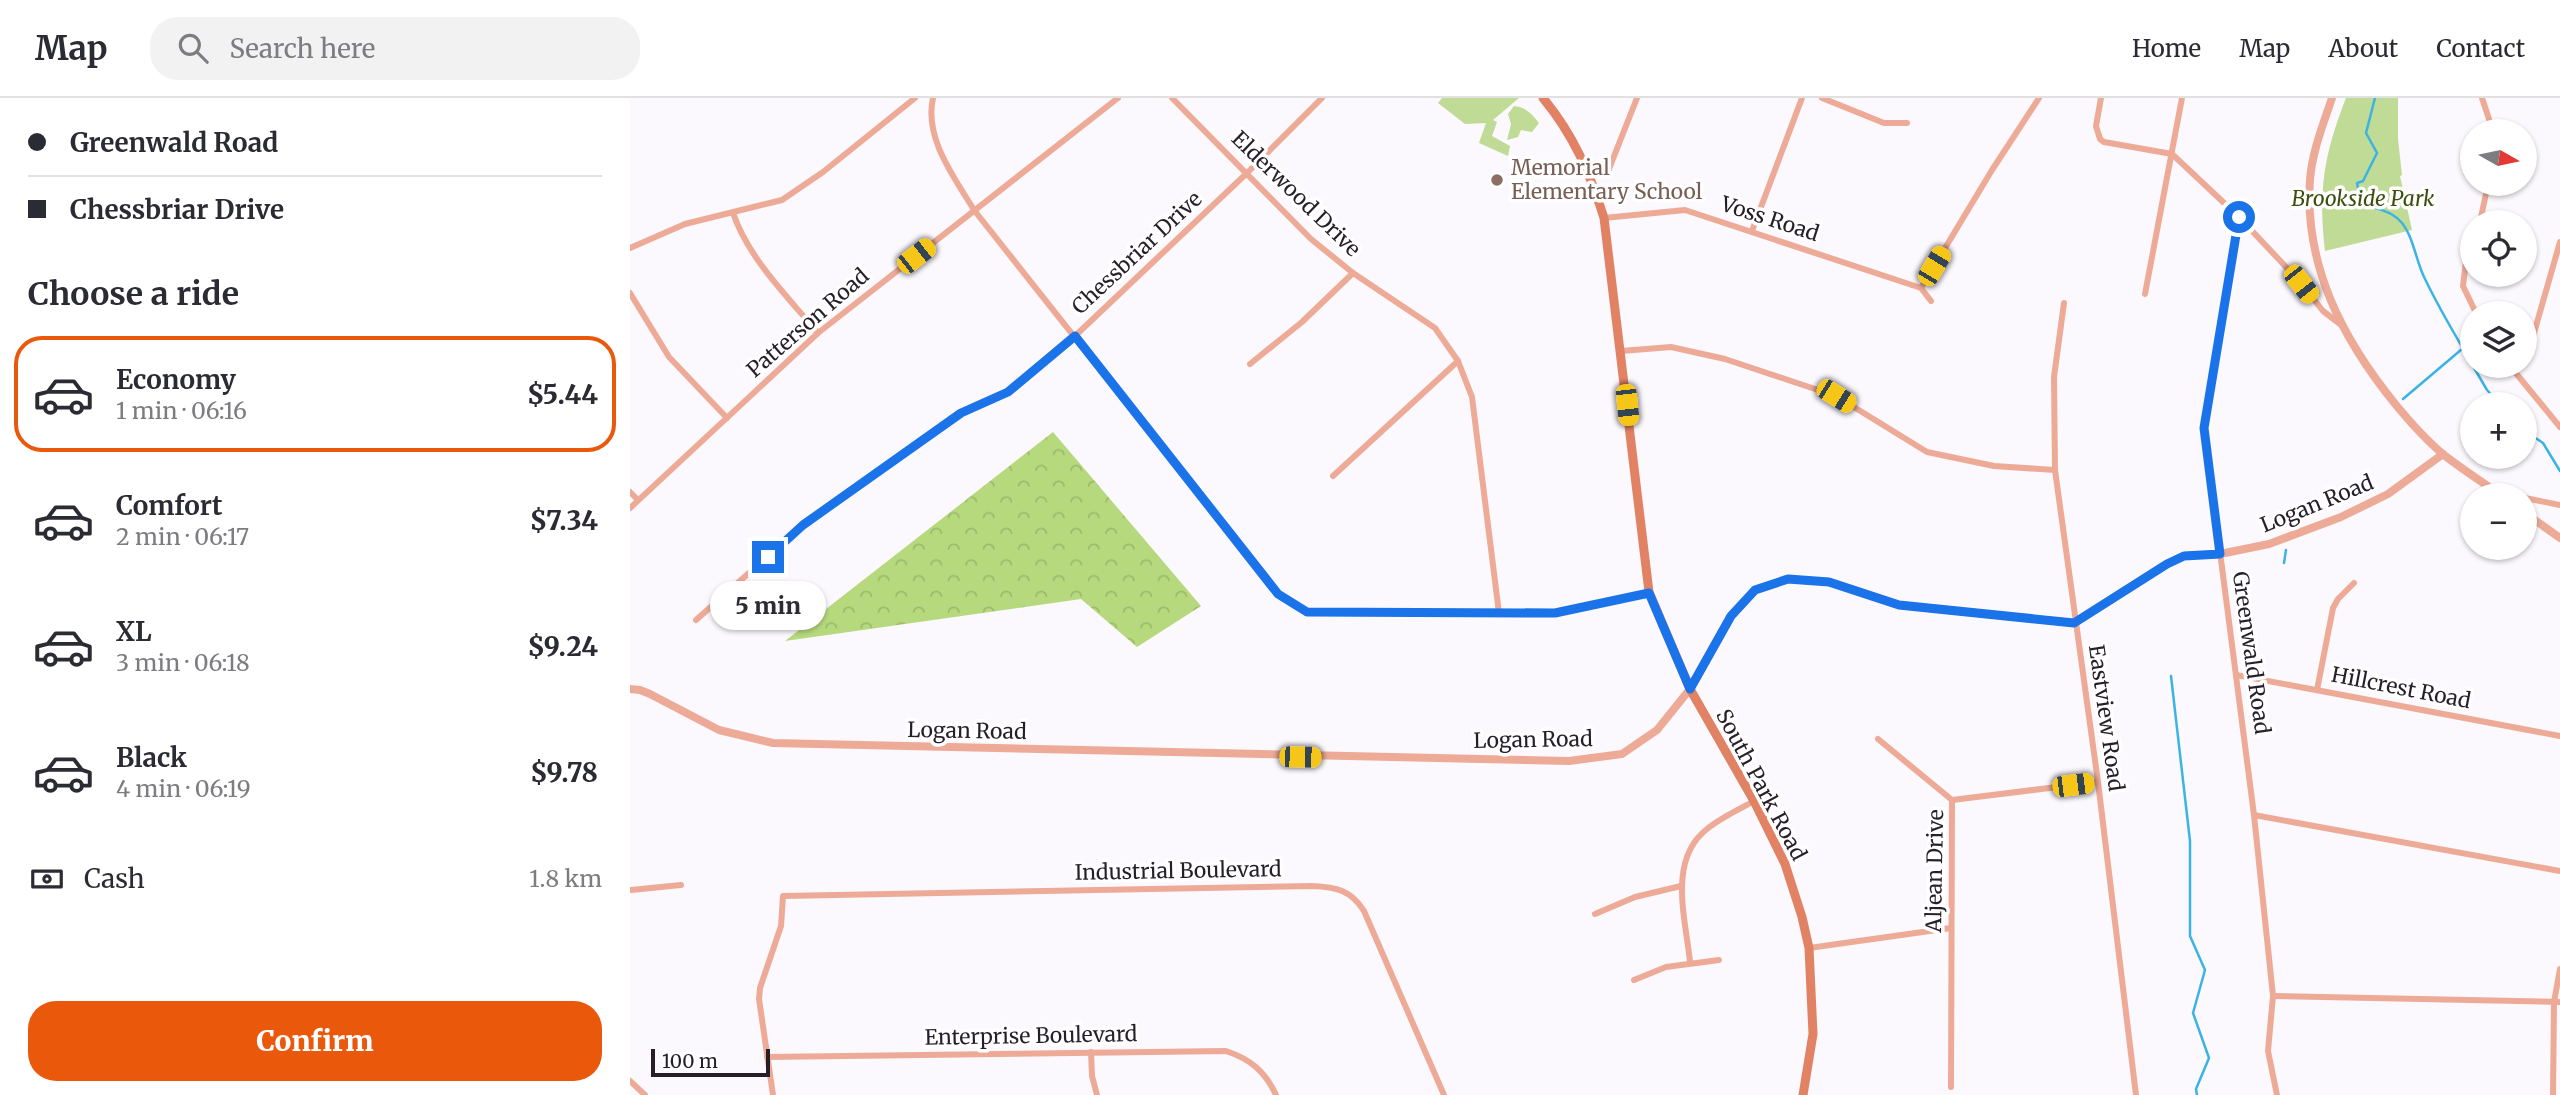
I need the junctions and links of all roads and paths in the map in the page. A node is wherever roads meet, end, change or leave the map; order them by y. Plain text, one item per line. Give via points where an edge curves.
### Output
1 (915, 98) edge
2 (933, 98) edge
3 (1118, 98) edge
4 (1172, 98) edge
5 (1322, 98) edge
6 (1543, 98) edge
7 (1637, 98) edge
8 (1802, 98) edge
9 (1822, 98) edge
10 (2039, 98) edge
11 (2101, 98) edge
12 (2182, 98) edge
13 (2332, 98) edge
14 (2482, 98) edge
15 (2489, 119) edge
16 (1907, 123) dead end
17 (2172, 154) junction
18 (1247, 173) junction
19 (1591, 177) junction
20 (974, 210) junction
21 (733, 213) junction
22 (2239, 217) junction
23 (1604, 218) junction
24 (1752, 232) junction
25 (2560, 242) edge
26 (630, 248) edge
27 (1353, 273) junction
28 (1921, 288) junction
29 (630, 293) edge
30 (2145, 293) dead end
31 (1931, 301) dead end
32 (2064, 303) dead end
33 (2537, 322) edge
34 (2340, 324) junction
35 (818, 333) junction
36 (1075, 336) junction
37 (1621, 351) junction
38 (1458, 361) junction
39 (1250, 364) dead end
40 (2522, 378) edge
41 (727, 418) junction
42 (2560, 427) edge
43 (2443, 454) junction
44 (2055, 470) junction
45 (1333, 476) dead end
46 (2484, 483) edge
47 (630, 492) edge
48 (638, 500) junction
49 (2537, 500) edge
50 (2557, 504) edge
51 (630, 508) edge
52 (2537, 522) edge
53 (2560, 538) edge
54 (2220, 554) junction
55 (2354, 583) dead end
56 (1649, 593) junction
57 (1499, 613) junction
58 (696, 621) dead end
59 (2074, 623) junction
60 (2236, 675) junction
61 (1690, 689) junction
62 (630, 690) edge
63 (2317, 690) junction
64 (2560, 736) edge
65 (1878, 738) dead end
66 (2098, 782) junction
67 (1952, 800) junction
68 (1754, 801) junction
69 (2254, 815) junction
70 (2560, 871) edge
71 (681, 885) dead end
72 (1681, 886) junction
73 (630, 890) edge
74 (1595, 914) dead end
75 (1951, 928) junction
76 (1809, 948) junction
77 (1719, 960) dead end
78 (1690, 962) junction
79 (2560, 969) edge
80 (1634, 980) dead end
81 (2273, 996) junction
82 (2557, 1002) edge
83 (1091, 1052) junction
84 (767, 1057) junction
85 (630, 1082) edge
86 (1951, 1087) dead end
87 (645, 1095) edge
88 (773, 1095) edge
89 (1097, 1095) edge
90 (1276, 1095) edge
91 (1444, 1095) edge
92 (1802, 1095) edge
93 (2136, 1095) edge
94 (2277, 1095) edge
95 (2553, 1095) edge

1 - 21 street via 782,200
2 - 20 street via 930,119 946,164
3 - 20 street, Patterson Road
4 - 18 street, Elderwood Drive
5 - 18 street, Chessbriar Drive
6 - 19 main road, South Park Road via 1575,143
7 - 19 street via 1609,169
8 - 24 street
9 - 16 street via 1884,123
10 - 28 street
11 - 17 street via 2097,134 2104,142
12 - 17 street
13 - 34 street via 2313,160 2309,201 2324,284
14 - 15 street
17 - 22 street
17 - 30 street
18 - 27 street, Elderwood Drive via 1311,239
18 - 36 street, Chessbriar Drive
19 - 23 main road, South Park Road
20 - 35 street, Patterson Road
20 - 36 street
21 - 26 street via 685,224
21 - 35 street via 739,233 765,270
22 - 34 street
22 - 54 street, Greenwald Road via 2204,428
23 - 24 street, Voss Road via 1685,210
23 - 37 main road, South Park Road
24 - 28 street, Voss Road
25 - 33 street
27 - 38 street, Elderwood Drive via 1435,328
27 - 39 street
28 - 31 street
29 - 41 street via 669,356
32 - 44 street, Eastview Road via 2054,377
34 - 43 street via 2384,390
35 - 41 street, Patterson Road
36 - 57 street via 1278,594 1307,612
36 - 58 street, Chessbriar Drive via 1008,392 961,413 803,525
37 - 44 street via 1671,347 1726,359 1836,396 1927,452 1994,466
37 - 56 main road, South Park Road
38 - 45 street
38 - 57 street, Elderwood Drive via 1472,397
40 - 42 street
41 - 48 street, Patterson Road
43 - 46 street
43 - 54 street, Logan Road via 2388,494 2341,517 2269,544
44 - 59 street, Eastview Road
47 - 48 street
48 - 51 street, Patterson Road
49 - 50 street
52 - 53 street
54 - 59 street, Logan Road via 2184,556 2167,564
54 - 60 street, Greenwald Road
55 - 63 street via 2333,608
56 - 57 street via 1555,613
56 - 61 main road, South Park Road
59 - 61 street, Logan Road via 1899,605 1829,582 1788,579 1755,590 1731,616
59 - 66 street, Eastview Road
60 - 63 street, Hillcrest Road
60 - 69 street, Greenwald Road
61 - 62 street, Logan Road via 1657,730 1622,754 1569,761 773,743 719,730 650,694
61 - 68 main road, South Park Road
63 - 64 street, Hillcrest Road
65 - 67 street
66 - 67 street, Aljean Drive
66 - 93 street, Eastview Road
67 - 75 street, Aljean Drive
68 - 72 street via 1705,830 1687,854
68 - 76 main road, South Park Road via 1785,864
69 - 70 street
69 - 81 street, Greenwald Road
71 - 73 street
72 - 74 street via 1635,897
72 - 78 street
75 - 76 street
75 - 86 street, Aljean Drive
76 - 92 main road, South Park Road via 1813,1034
77 - 78 street
78 - 80 street
79 - 82 street
81 - 82 street
81 - 94 street, Greenwald Road via 2268,1051
82 - 95 street
83 - 84 street, Enterprise Boulevard
83 - 89 street
83 - 90 street, Enterprise Boulevard via 1226,1051 1254,1064
84 - 88 street
84 - 91 street, Industrial Boulevard via 760,988 781,926 783,895 1334,887 1356,899 1364,911
85 - 87 street

